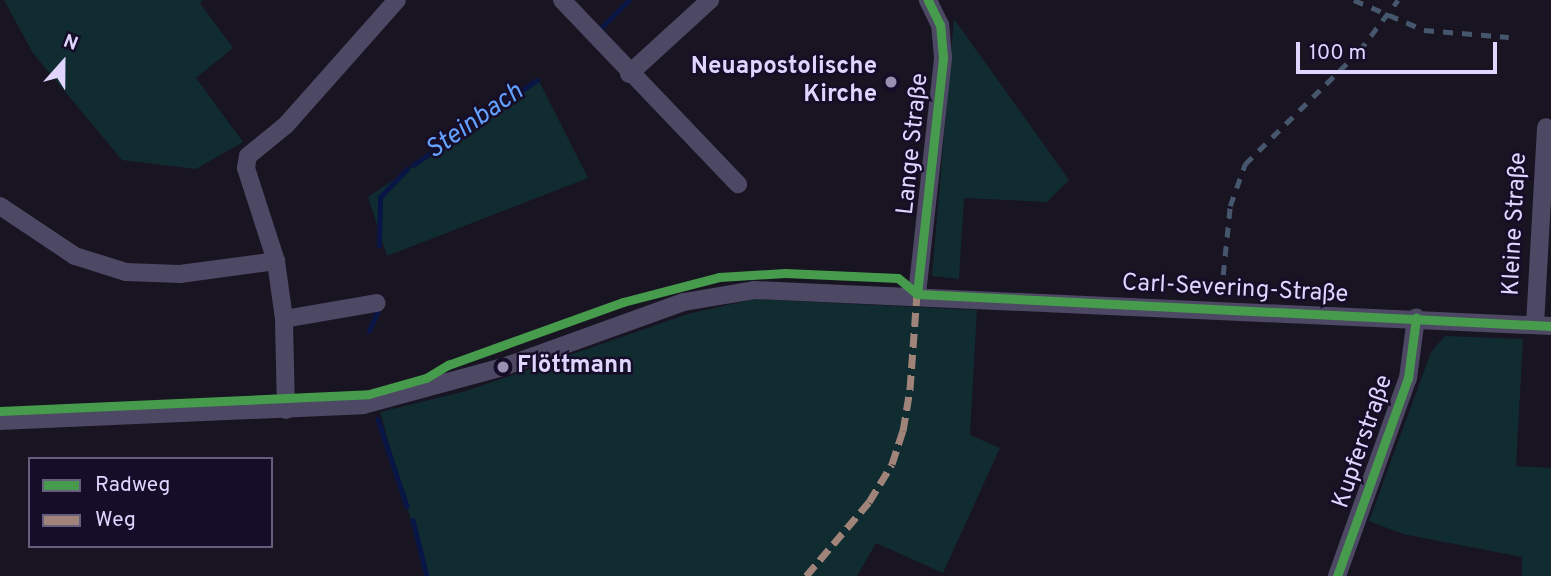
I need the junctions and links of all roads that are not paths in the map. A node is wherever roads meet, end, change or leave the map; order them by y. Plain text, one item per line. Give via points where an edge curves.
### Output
1 (397, 0) edge
2 (562, 0) edge
3 (710, 0) edge
4 (928, 0) edge
5 (629, 74) junction
6 (1546, 127) dead end
7 (737, 184) dead end
8 (0, 206) edge
9 (276, 261) junction
10 (917, 295) junction
11 (377, 303) dead end
12 (1416, 318) junction
13 (284, 319) junction
14 (1543, 325) edge
15 (286, 410) junction
16 (0, 421) edge
17 (1337, 576) edge

1 - 9 street via 286,125 248,156 246,168
2 - 5 street
3 - 5 street
4 - 10 street, Lange Straße via 940,25 943,49
5 - 7 street
6 - 14 street, Kleine Straße
8 - 9 street via 75,256 126,272 180,274
9 - 13 street
10 - 12 street, Carl-Severing-Straße
10 - 15 street, Carl-Severing-Straße via 779,290 718,294 660,309 537,356 412,395 363,405
11 - 13 street
12 - 14 street, Carl-Severing-Straße
12 - 17 street, Kupferstraße via 1408,378
13 - 15 street
15 - 16 street, Carl-Severing-Straße

